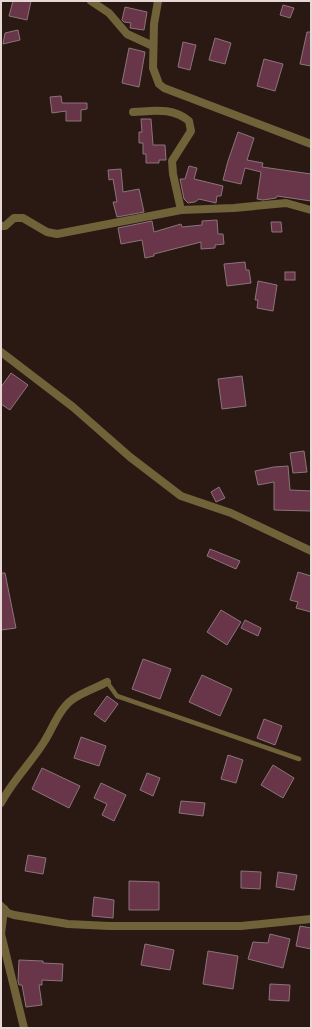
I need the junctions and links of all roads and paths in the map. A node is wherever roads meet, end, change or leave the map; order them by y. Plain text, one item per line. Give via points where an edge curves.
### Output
1 (91, 1) edge
2 (158, 1) edge
3 (153, 46) junction
4 (133, 112) dead end
5 (311, 144) edge
6 (181, 210) junction
7 (311, 210) edge
8 (1, 226) edge
9 (1, 352) edge
10 (311, 551) edge
11 (107, 682) joint
12 (299, 759) dead end
13 (1, 803) edge
14 (2, 907) edge
15 (311, 919) edge
16 (24, 1028) edge

1 - 3 street via 108,13 127,34
2 - 3 street
3 - 5 street via 153,68 164,88
4 - 6 street via 174,112 189,121 191,131 172,161
6 - 7 street via 286,203
6 - 8 street via 57,234 23,218 14,218 5,226
9 - 10 street via 73,407 130,457 181,496 231,513
11 - 12 lane via 117,696
11 - 13 street via 73,699 58,717 46,740
14 - 15 street via 14,915 68,924 109,926 241,926
14 - 16 street via 1,934

